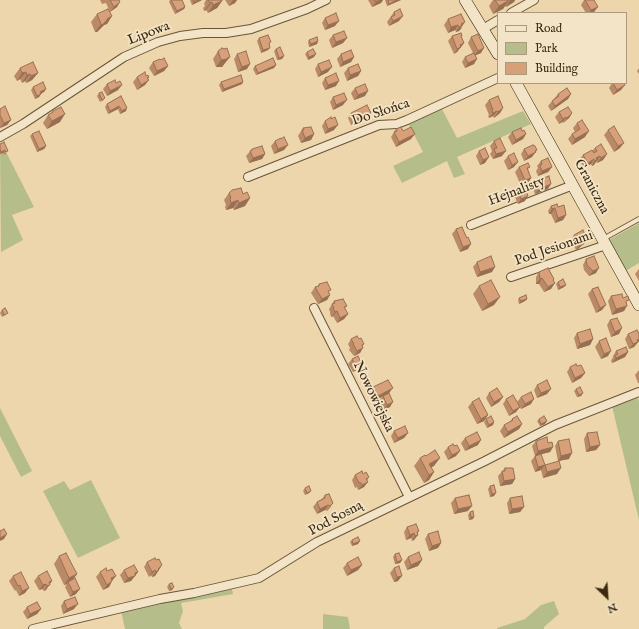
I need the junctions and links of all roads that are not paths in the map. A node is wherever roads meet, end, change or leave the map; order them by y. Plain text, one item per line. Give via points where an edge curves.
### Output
1 (326, 0) edge
2 (465, 0) edge
3 (534, 0) edge
4 (513, 12) edge
5 (497, 21) edge
6 (483, 29) junction
7 (497, 52) edge
8 (497, 78) edge
9 (517, 84) edge
10 (0, 137) edge
11 (248, 178) dead end
12 (573, 184) junction
13 (639, 219) edge
14 (471, 225) dead end
15 (604, 242) junction
16 (511, 277) dead end
17 (639, 305) edge
18 (314, 308) dead end
19 (639, 392) edge
20 (409, 497) junction
21 (33, 629) edge

1 - 10 street, Lipowa via 251,29 180,36 158,42 124,57
2 - 6 street
3 - 4 street
5 - 6 street
6 - 7 street
8 - 11 street, Do Słońca via 397,124 379,125
9 - 12 street, Graniczna
12 - 14 street, Hejnalisty
12 - 15 street, Graniczna
13 - 15 lane
15 - 16 street, Pod Jesionami
15 - 17 street, Graniczna
18 - 20 street, Nowowiejska
19 - 20 street, Pod Sosną via 555,425
20 - 21 street, Pod Sosną via 317,542 259,578

